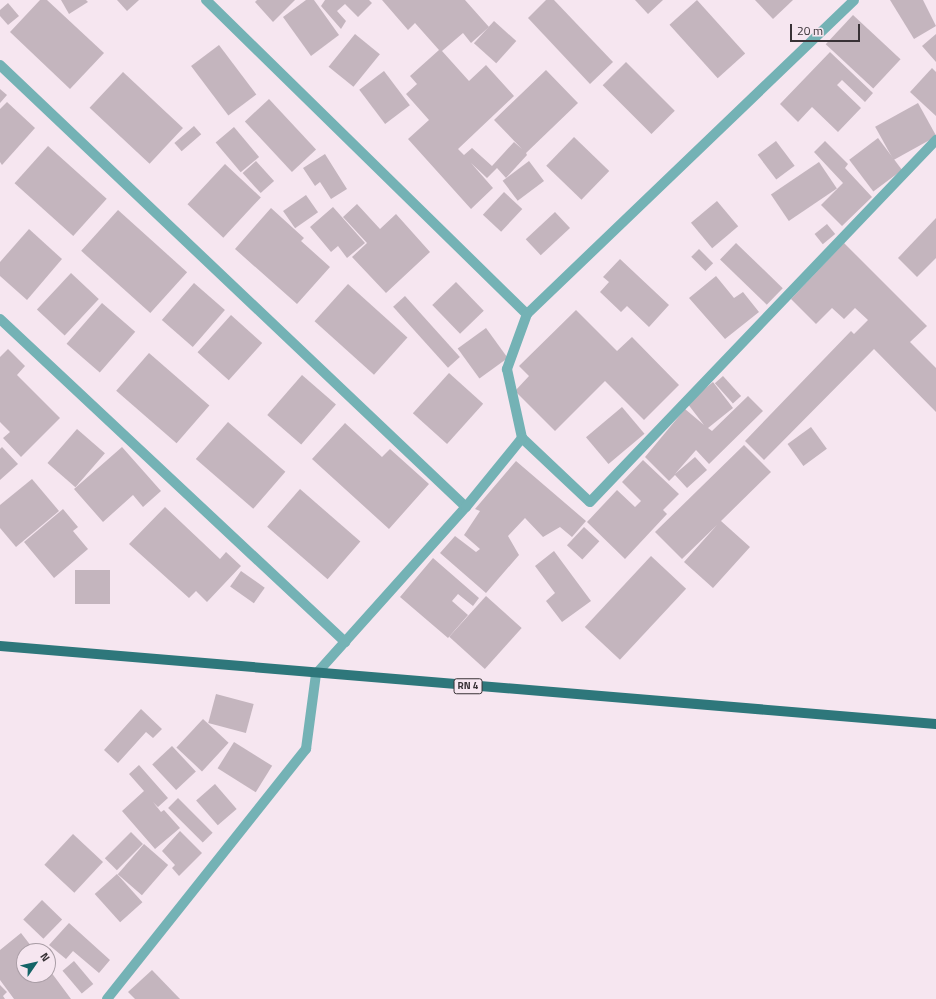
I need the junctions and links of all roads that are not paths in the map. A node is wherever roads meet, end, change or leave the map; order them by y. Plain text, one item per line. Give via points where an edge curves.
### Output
1 (206, 0) edge
2 (854, 0) edge
3 (0, 64) edge
4 (936, 140) edge
5 (527, 314) junction
6 (0, 320) edge
7 (522, 438) junction
8 (466, 507) junction
9 (345, 642) junction
10 (0, 646) edge
11 (316, 674) junction
12 (936, 724) edge
13 (107, 999) edge

1 - 5 street
2 - 5 street
3 - 8 street
4 - 7 street via 590,502
5 - 7 street via 507,369
6 - 9 street
7 - 8 street
8 - 9 street
9 - 11 street
10 - 11 main road, RN 4
11 - 12 main road, RN 4
11 - 13 street via 306,749

